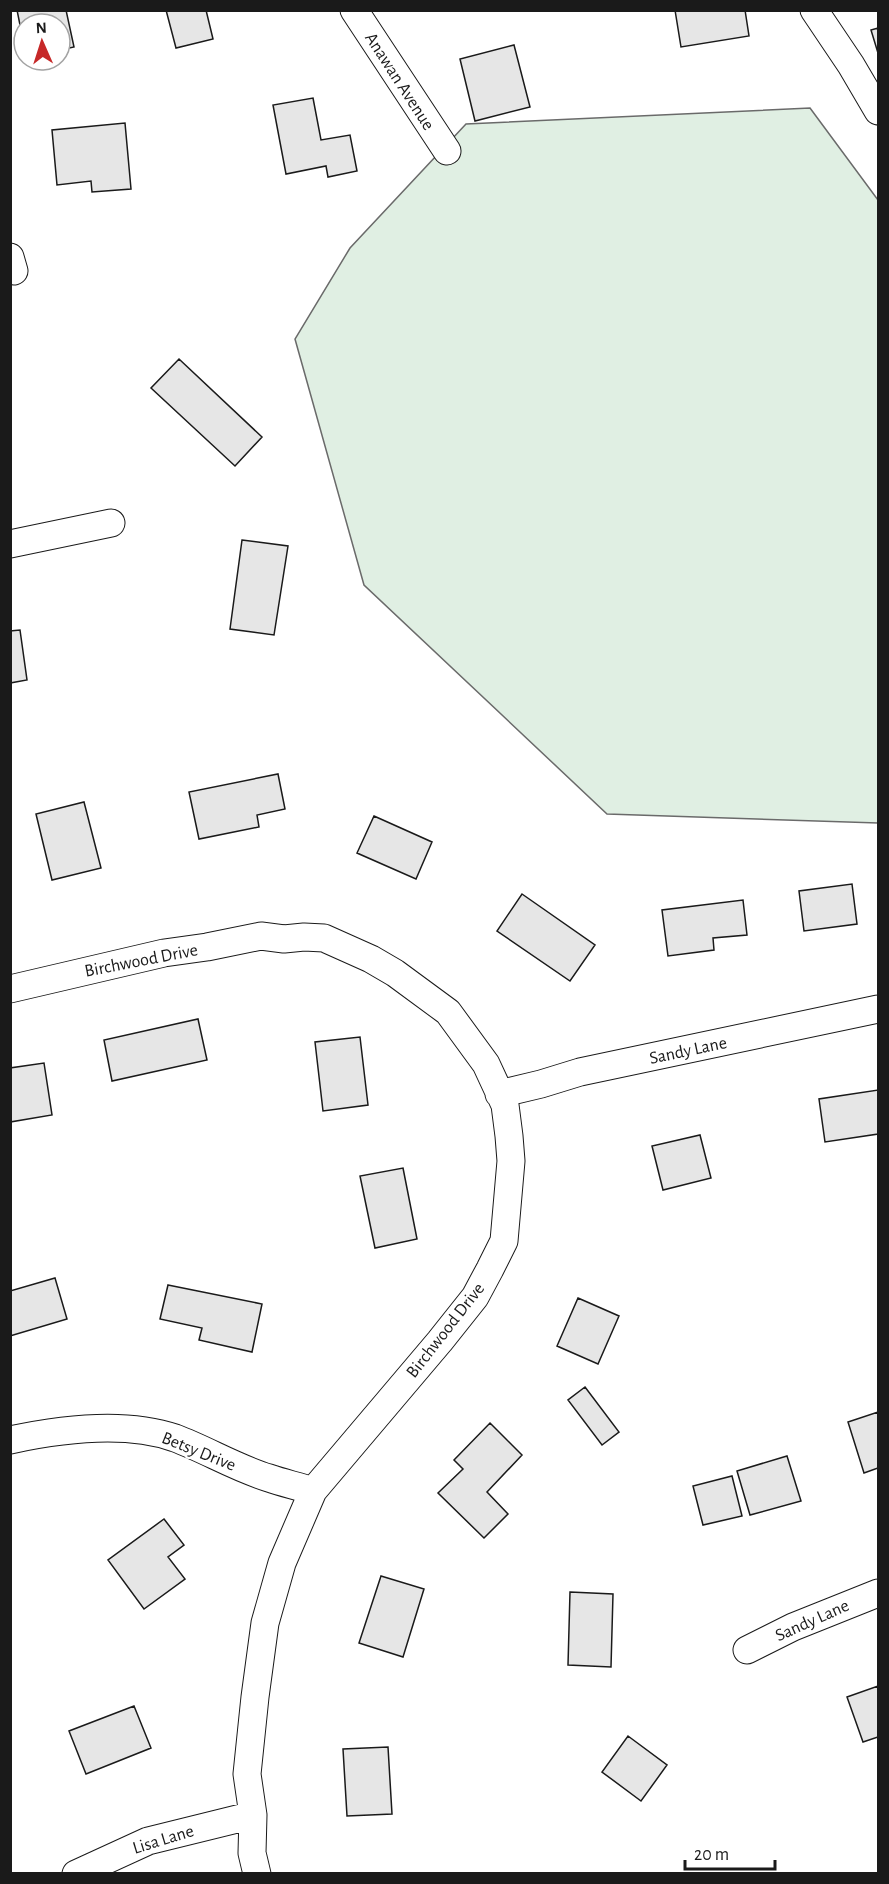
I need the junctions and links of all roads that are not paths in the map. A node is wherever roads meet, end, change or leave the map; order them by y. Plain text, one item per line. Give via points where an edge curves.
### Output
1 (354, 10) edge
2 (814, 10) edge
3 (879, 111) edge
4 (447, 151) dead end
5 (111, 523) dead end
6 (10, 544) edge
7 (10, 989) edge
8 (879, 1009) edge
9 (499, 1094) junction
10 (10, 1440) edge
11 (313, 1491) junction
12 (879, 1593) edge
13 (747, 1650) dead end
14 (253, 1815) junction
15 (76, 1874) edge
16 (257, 1874) edge

1 - 4 street, Anawan Avenue
2 - 3 street
5 - 6 street
7 - 9 street, Birchwood Drive via 164,953 261,936 324,938 395,973 448,1012 486,1064
8 - 9 street, Sandy Lane via 580,1072
9 - 11 street, Birchwood Drive via 505,1105 511,1161 504,1241 475,1297
10 - 11 street, Betsy Drive via 95,1429 155,1433 269,1479
11 - 14 street, Birchwood Drive via 282,1563 266,1623 248,1774
12 - 13 street, Sandy Lane
14 - 15 street, Lisa Lane via 148,1841
14 - 16 street, Birchwood Drive via 252,1853

